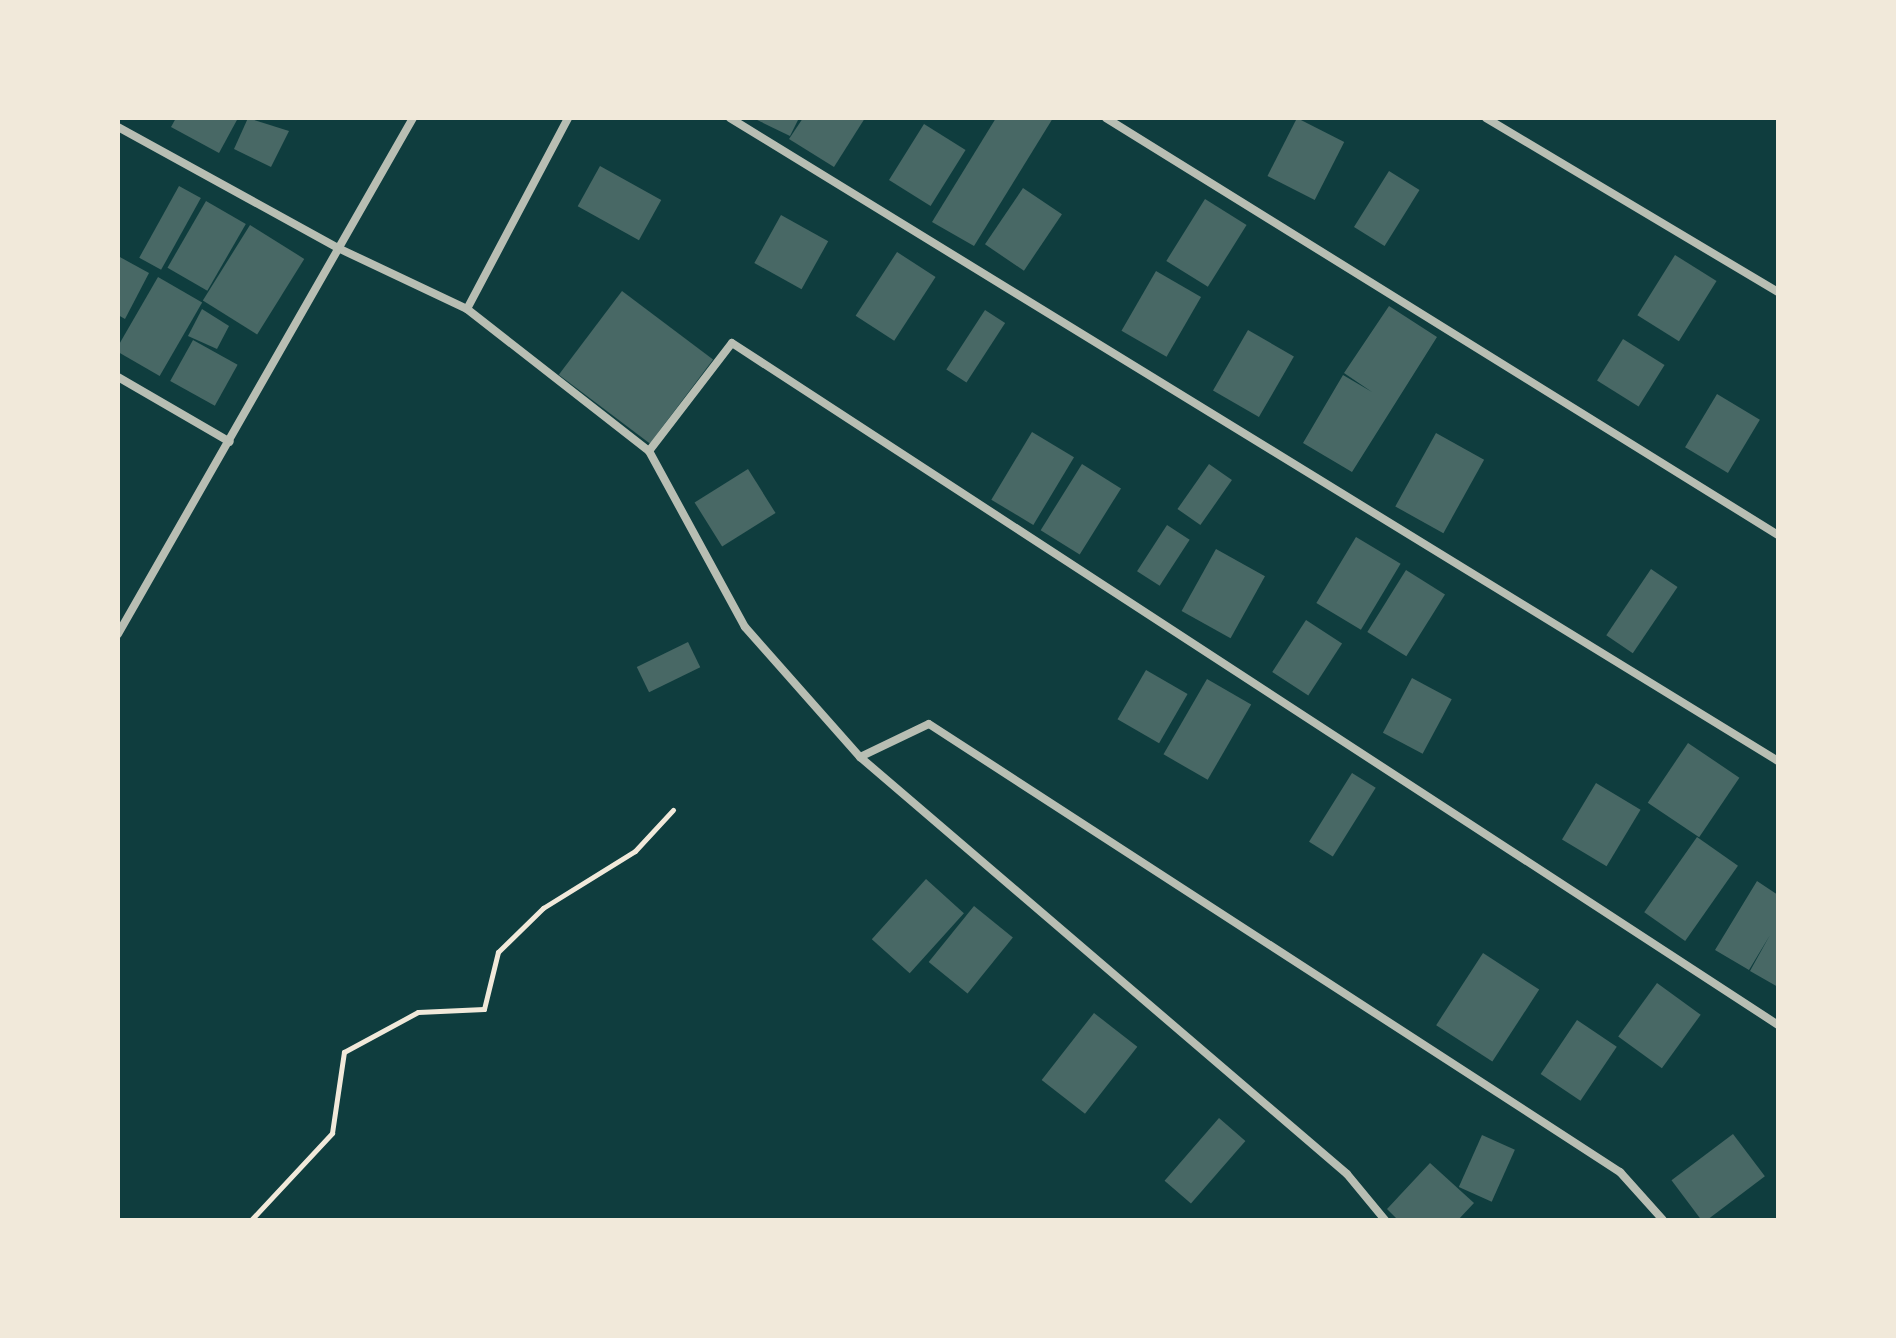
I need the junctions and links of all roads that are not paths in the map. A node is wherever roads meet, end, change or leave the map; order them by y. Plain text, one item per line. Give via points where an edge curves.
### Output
1 (413, 118) edge
2 (568, 118) edge
3 (730, 118) edge
4 (1106, 118) edge
5 (1486, 118) edge
6 (118, 127) edge
7 (338, 248) junction
8 (1778, 292) edge
9 (467, 309) junction
10 (118, 377) edge
11 (230, 442) junction
12 (649, 451) junction
13 (1778, 535) edge
14 (121, 621) edge
15 (118, 634) edge
16 (860, 757) junction
17 (1778, 761) edge
18 (1778, 1025) edge
19 (1385, 1220) edge
20 (1663, 1220) edge

1 - 7 street
2 - 9 street
3 - 17 street
4 - 13 street
5 - 8 street
6 - 7 street
7 - 9 street
7 - 11 street
9 - 12 street
10 - 11 street
11 - 14 street
12 - 16 street via 745,627
12 - 18 street via 732,343
14 - 15 street
16 - 19 street via 1347,1174
16 - 20 street via 929,724 1620,1172

